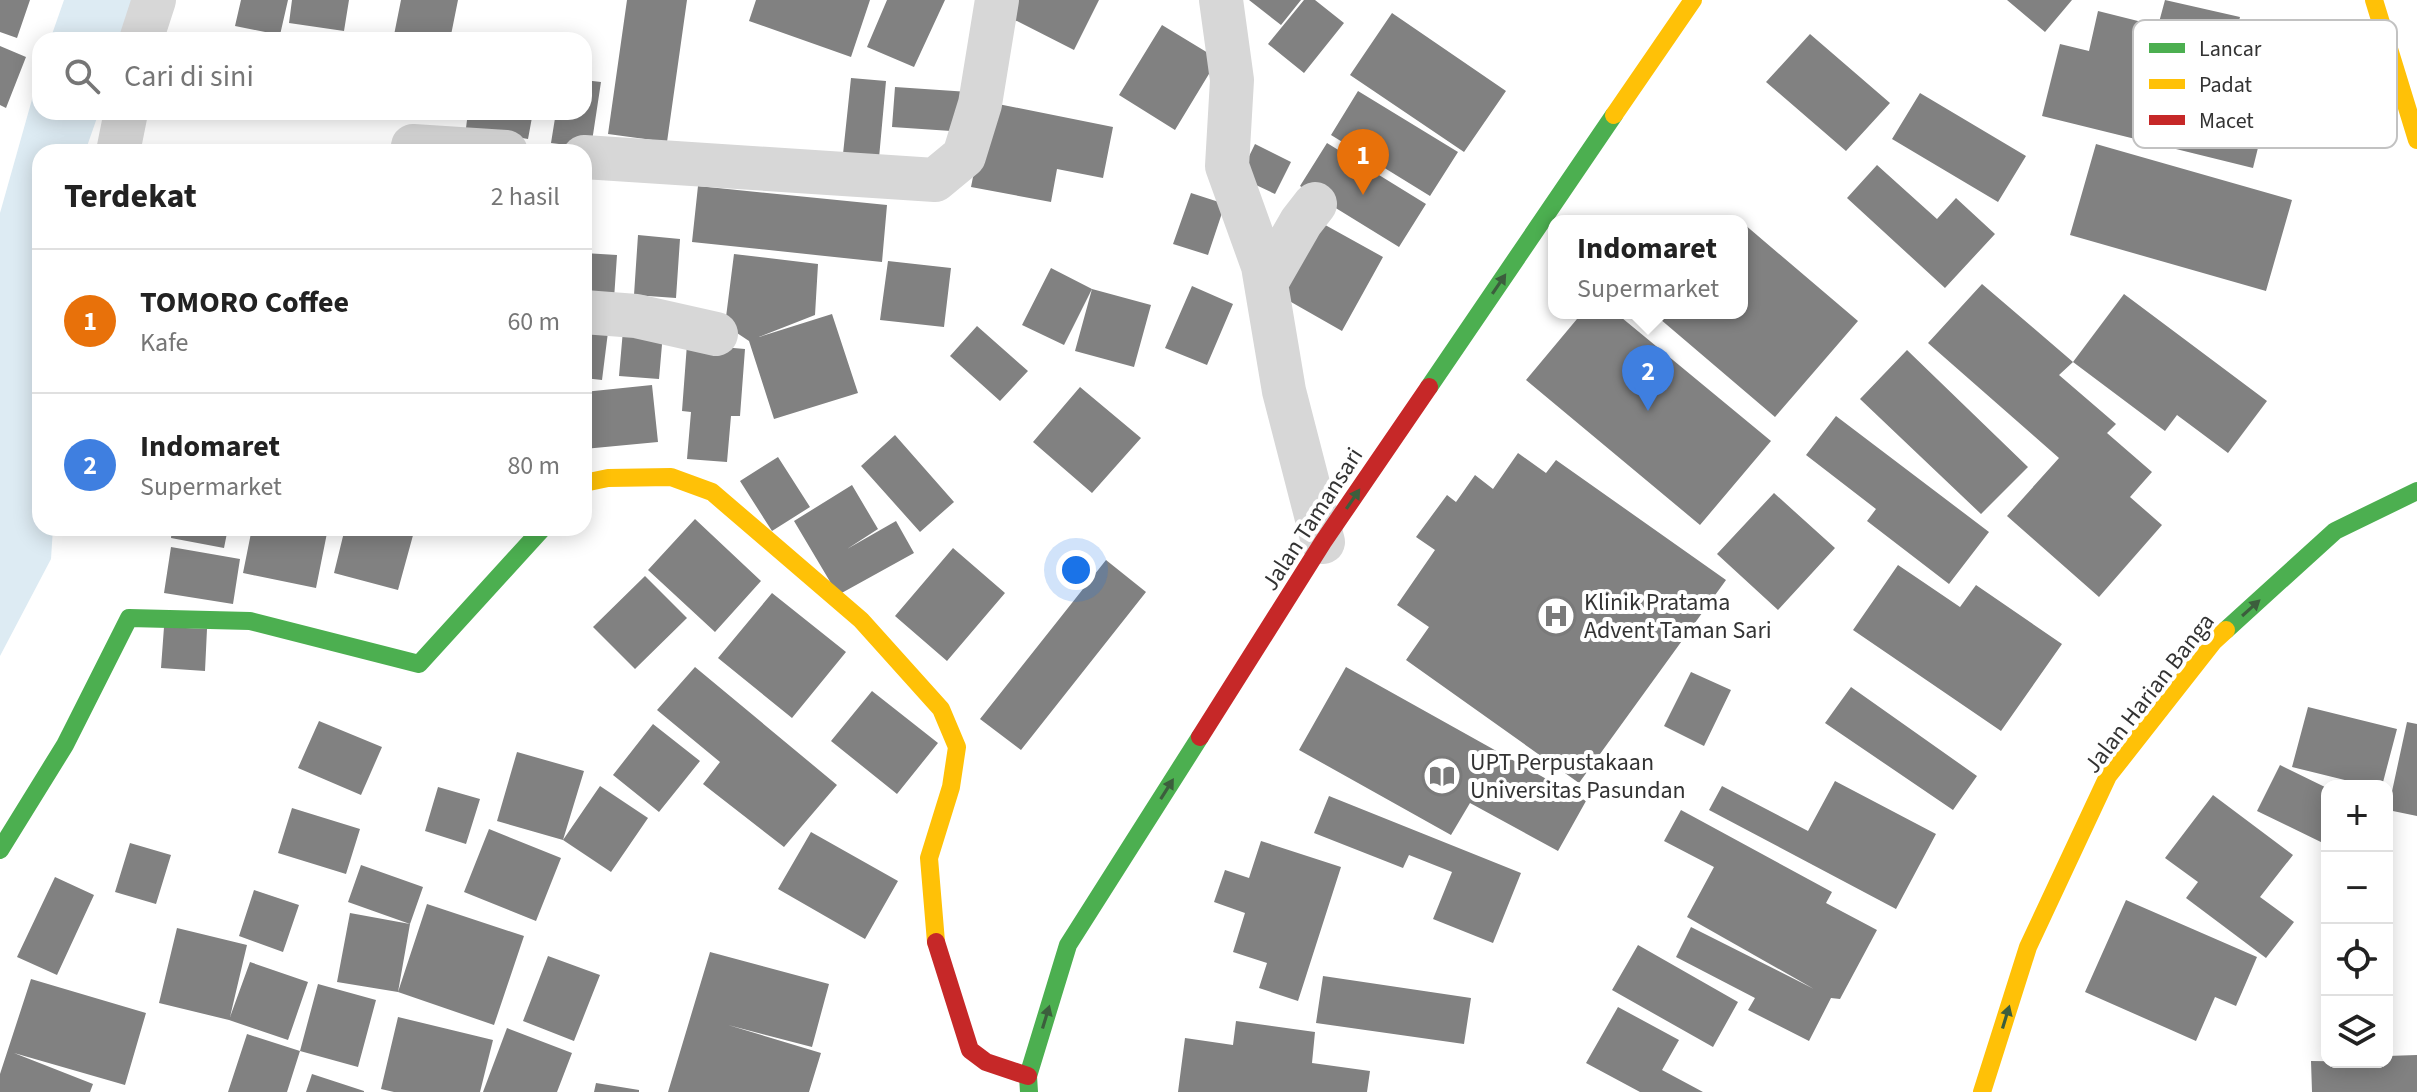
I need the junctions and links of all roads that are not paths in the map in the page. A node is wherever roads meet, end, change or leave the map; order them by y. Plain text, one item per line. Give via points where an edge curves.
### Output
1 (154, 0) edge
2 (997, 0) edge
3 (1221, 0) edge
4 (1693, 0) edge
5 (2374, 0) edge
6 (2380, 20) edge
7 (144, 32) edge
8 (2397, 75) edge
9 (124, 120) edge
10 (2417, 140) edge
11 (120, 144) edge
12 (592, 158) edge
13 (1315, 204) dead end
14 (1266, 283) junction
15 (592, 313) edge
16 (716, 334) dead end
17 (592, 481) edge
18 (2417, 491) edge
19 (536, 536) edge
20 (1323, 542) junction
21 (0, 850) edge
22 (1028, 1084) edge
23 (1982, 1092) edge

1 - 7 street
2 - 12 street via 980,104 964,156 935,180
3 - 14 street via 1232,80 1227,166
20 -> 4 street, Jalan Tamansari
5 - 6 street
8 - 10 street
9 - 11 street
13 - 14 street
14 - 20 street via 1284,391
15 - 16 street via 636,316
17 - 22 street via 671,477 712,492 861,620 941,709 957,747 929,858 936,941 970,1050
23 -> 18 street, Jalan Harian Banga via 2028,947 2108,776 2214,641 2335,531
19 - 21 street via 419,664 250,621 129,618 65,745
22 -> 20 street, Jalan Tamansari via 1068,945

